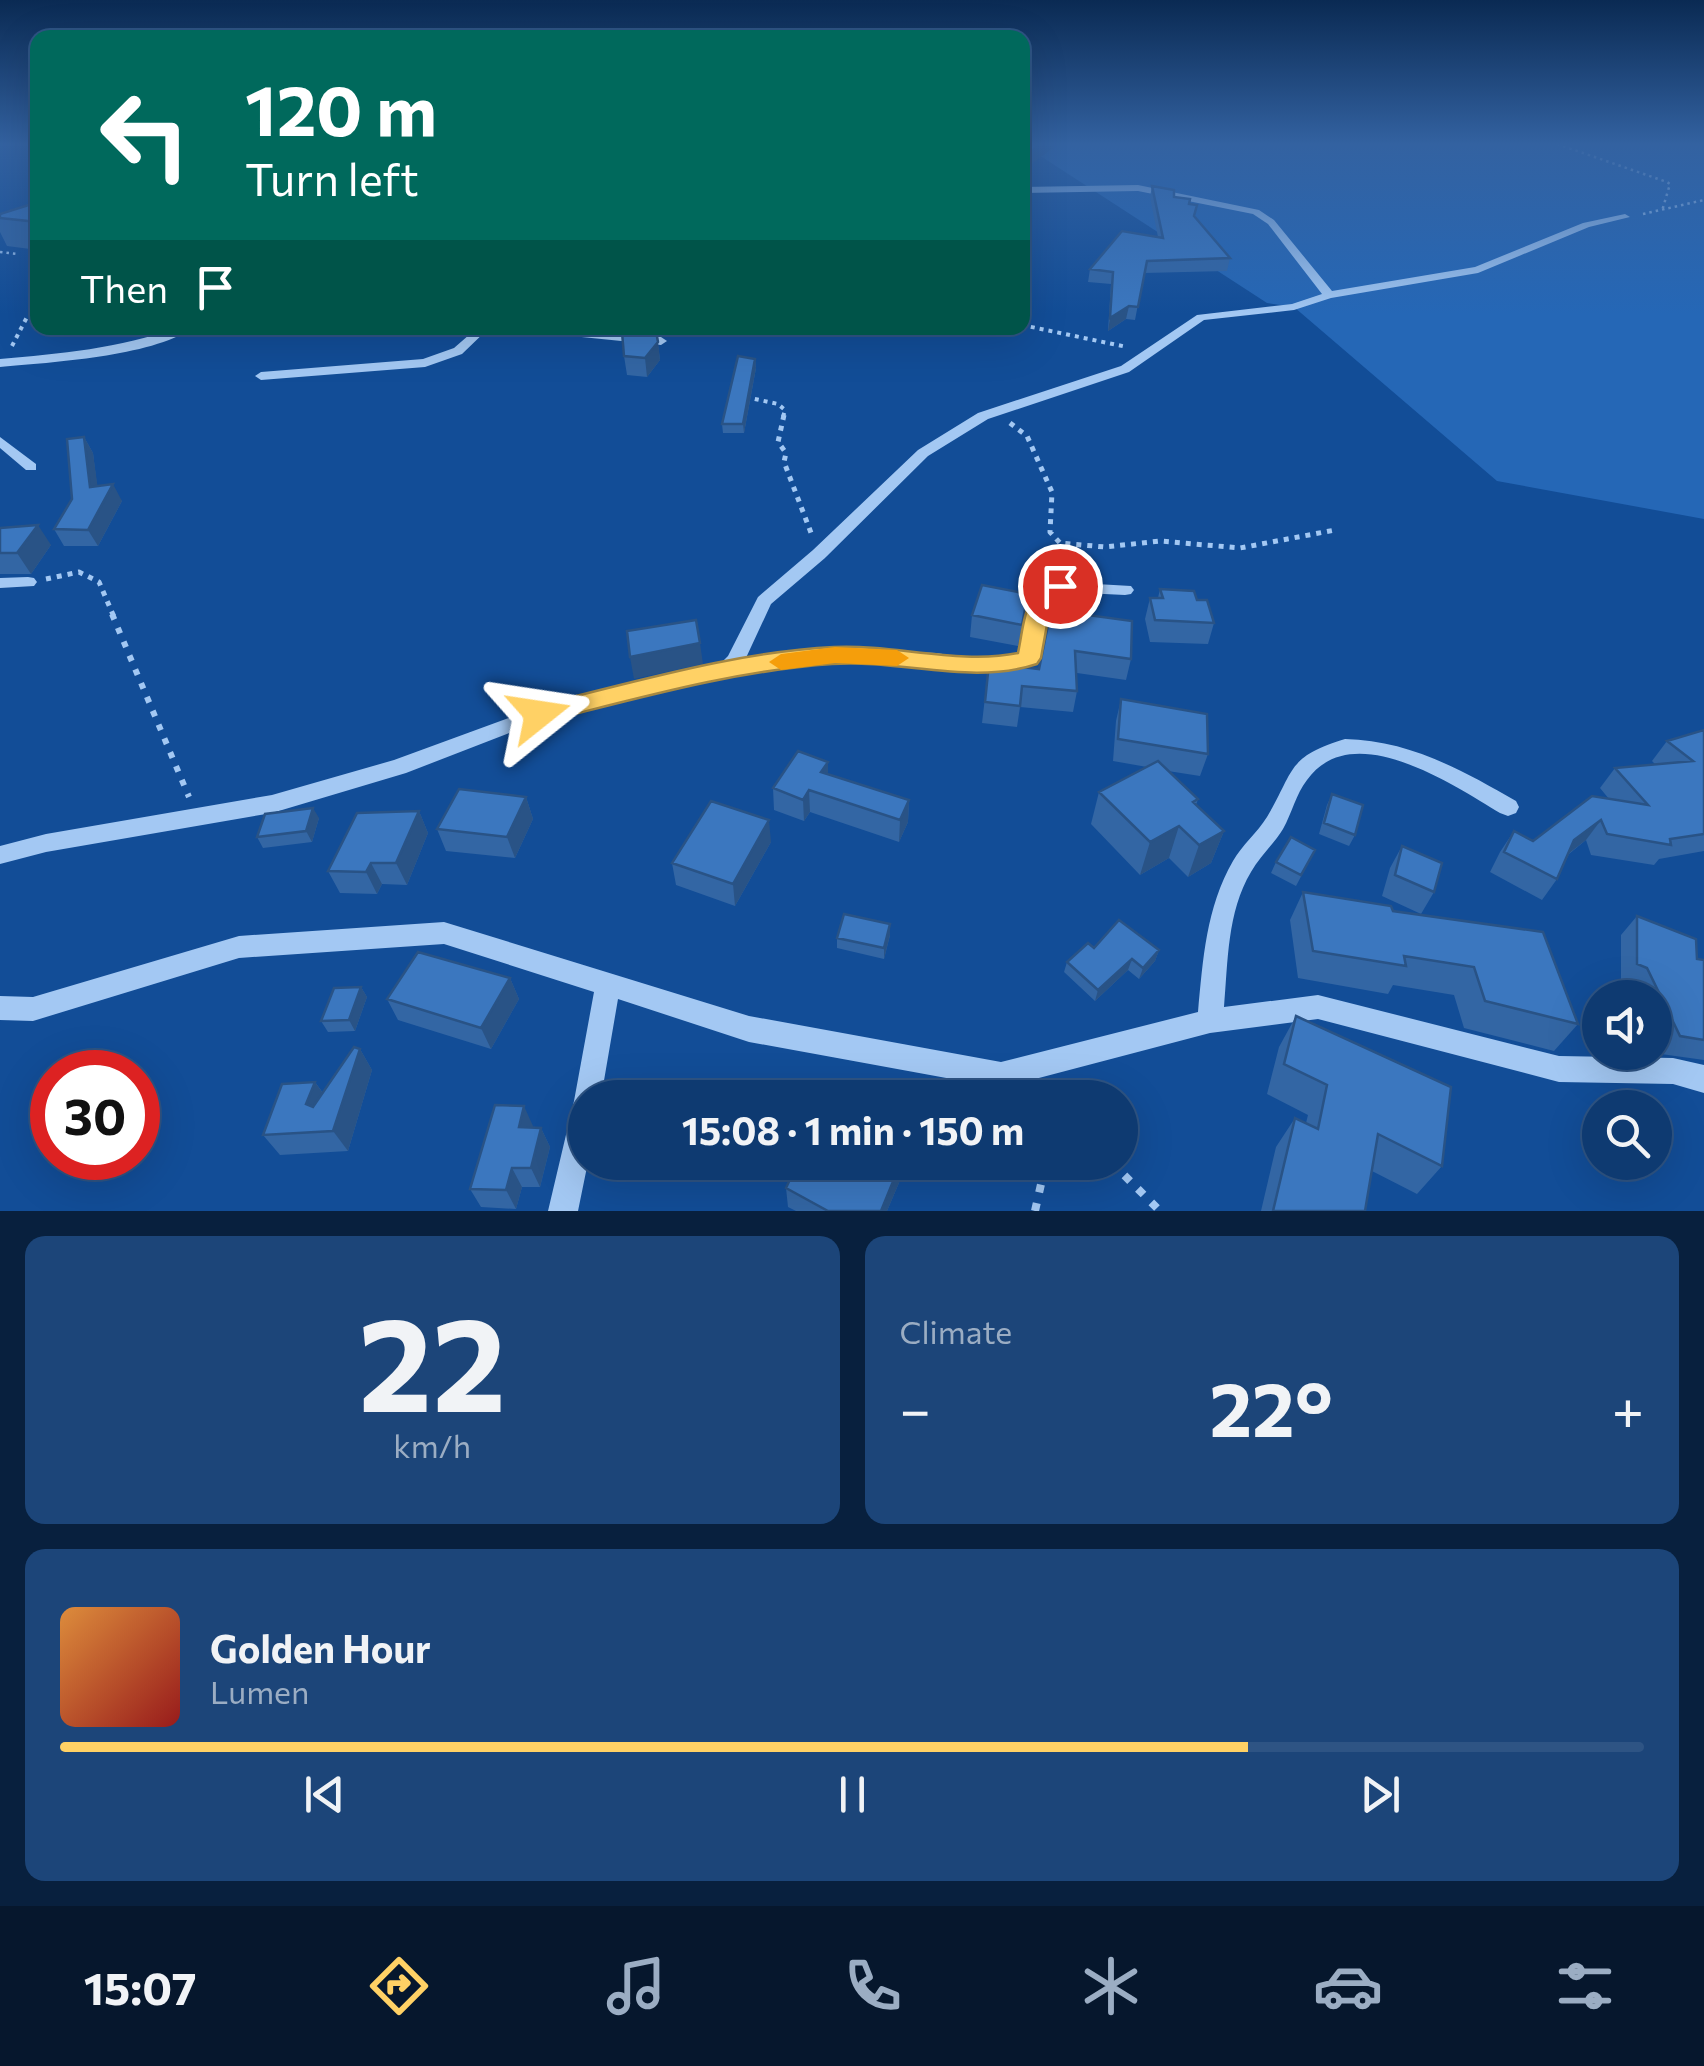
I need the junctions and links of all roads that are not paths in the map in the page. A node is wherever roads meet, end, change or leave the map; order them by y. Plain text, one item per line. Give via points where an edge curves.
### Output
1 (1205, 201) edge
2 (1625, 217) road end
3 (1329, 295) junction
4 (169, 335) edge
5 (476, 335) edge
6 (607, 335) edge
7 (661, 340) edge
8 (2, 363) edge
9 (261, 376) dead end
10 (0, 441) edge
11 (31, 467) dead end
12 (28, 582) road end
13 (0, 584) edge
14 (1125, 590) dead end
15 (726, 668) junction
16 (1508, 807) dead end
17 (0, 854) edge
18 (608, 983) junction
19 (0, 1008) edge
20 (1210, 1020) junction
21 (1704, 1079) edge
22 (590, 1080) edge
23 (570, 1180) edge
24 (563, 1211) edge

1 - 3 street via 1272,222
2 - 3 street via 1586,225 1478,270
3 - 15 street via 1294,307 1201,317 1125,368 953,432 764,601
4 - 8 street via 116,350
5 - 9 street via 458,351 425,363
6 - 7 street
10 - 11 street
12 - 13 street
14 - 15 street via 1060,586 1046,593 1029,658 988,668 835,655
15 - 17 street via 539,714 399,767 272,804
16 - 20 street via 1459,778 1375,745 1336,748 1316,758 1300,772 1229,892 1218,924
18 - 19 street via 444,933 239,946 32,1009
18 - 20 street via 749,1029 1001,1075
18 - 22 street
20 - 21 street via 1318,1007 1559,1070 1673,1071
23 - 24 street

